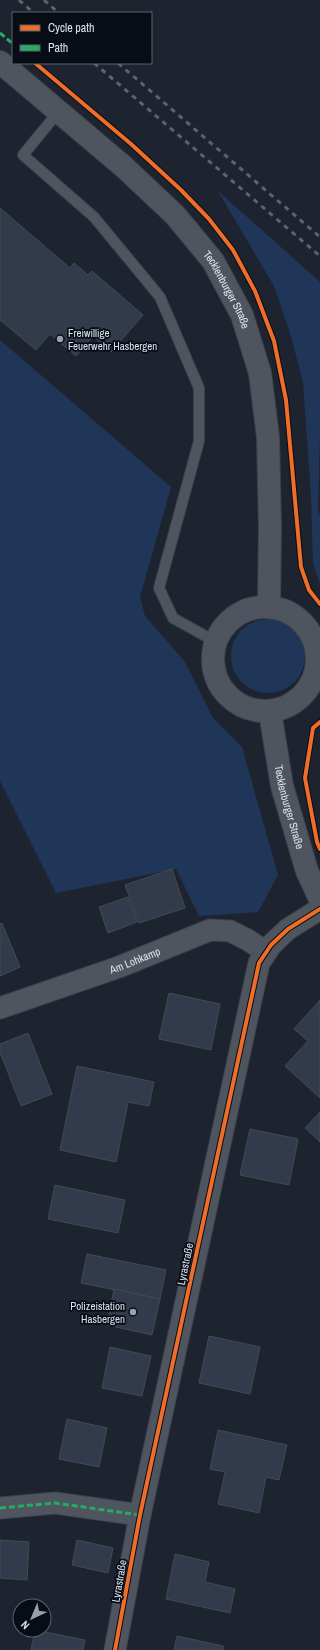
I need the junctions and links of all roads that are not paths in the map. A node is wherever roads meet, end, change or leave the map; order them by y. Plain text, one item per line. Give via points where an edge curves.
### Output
1 (0, 62) edge
2 (58, 111) junction
3 (269, 607) junction
4 (216, 642) junction
5 (318, 674) edge
6 (270, 712) junction
7 (320, 899) edge
8 (320, 909) edge
9 (266, 952) junction
10 (0, 1008) edge
11 (0, 1508) edge
12 (140, 1515) junction
13 (115, 1650) edge

1 - 2 street, Tecklenburger Straße
2 - 3 street, Tecklenburger Straße via 124,166 175,215 213,261 242,315 260,373 268,437
2 - 4 lane via 23,155 94,217 160,297 199,388 199,440 158,588 173,618
3 - 4 street via 252,609 236,616 224,627
3 - 5 street via 286,612 300,621 311,634 317,651
4 - 6 street via 213,659 216,676 224,692 237,704 253,710
5 - 6 street via 301,698 287,707
6 - 7 street, Tecklenburger Straße via 282,786 307,871
8 - 9 street, Lyrastraße via 288,929
9 - 10 street, Am Lohkamp via 230,931 210,930 119,967
9 - 12 street, Lyrastraße via 259,963 255,978
11 - 12 street via 55,1503
12 - 13 street, Lyrastraße

